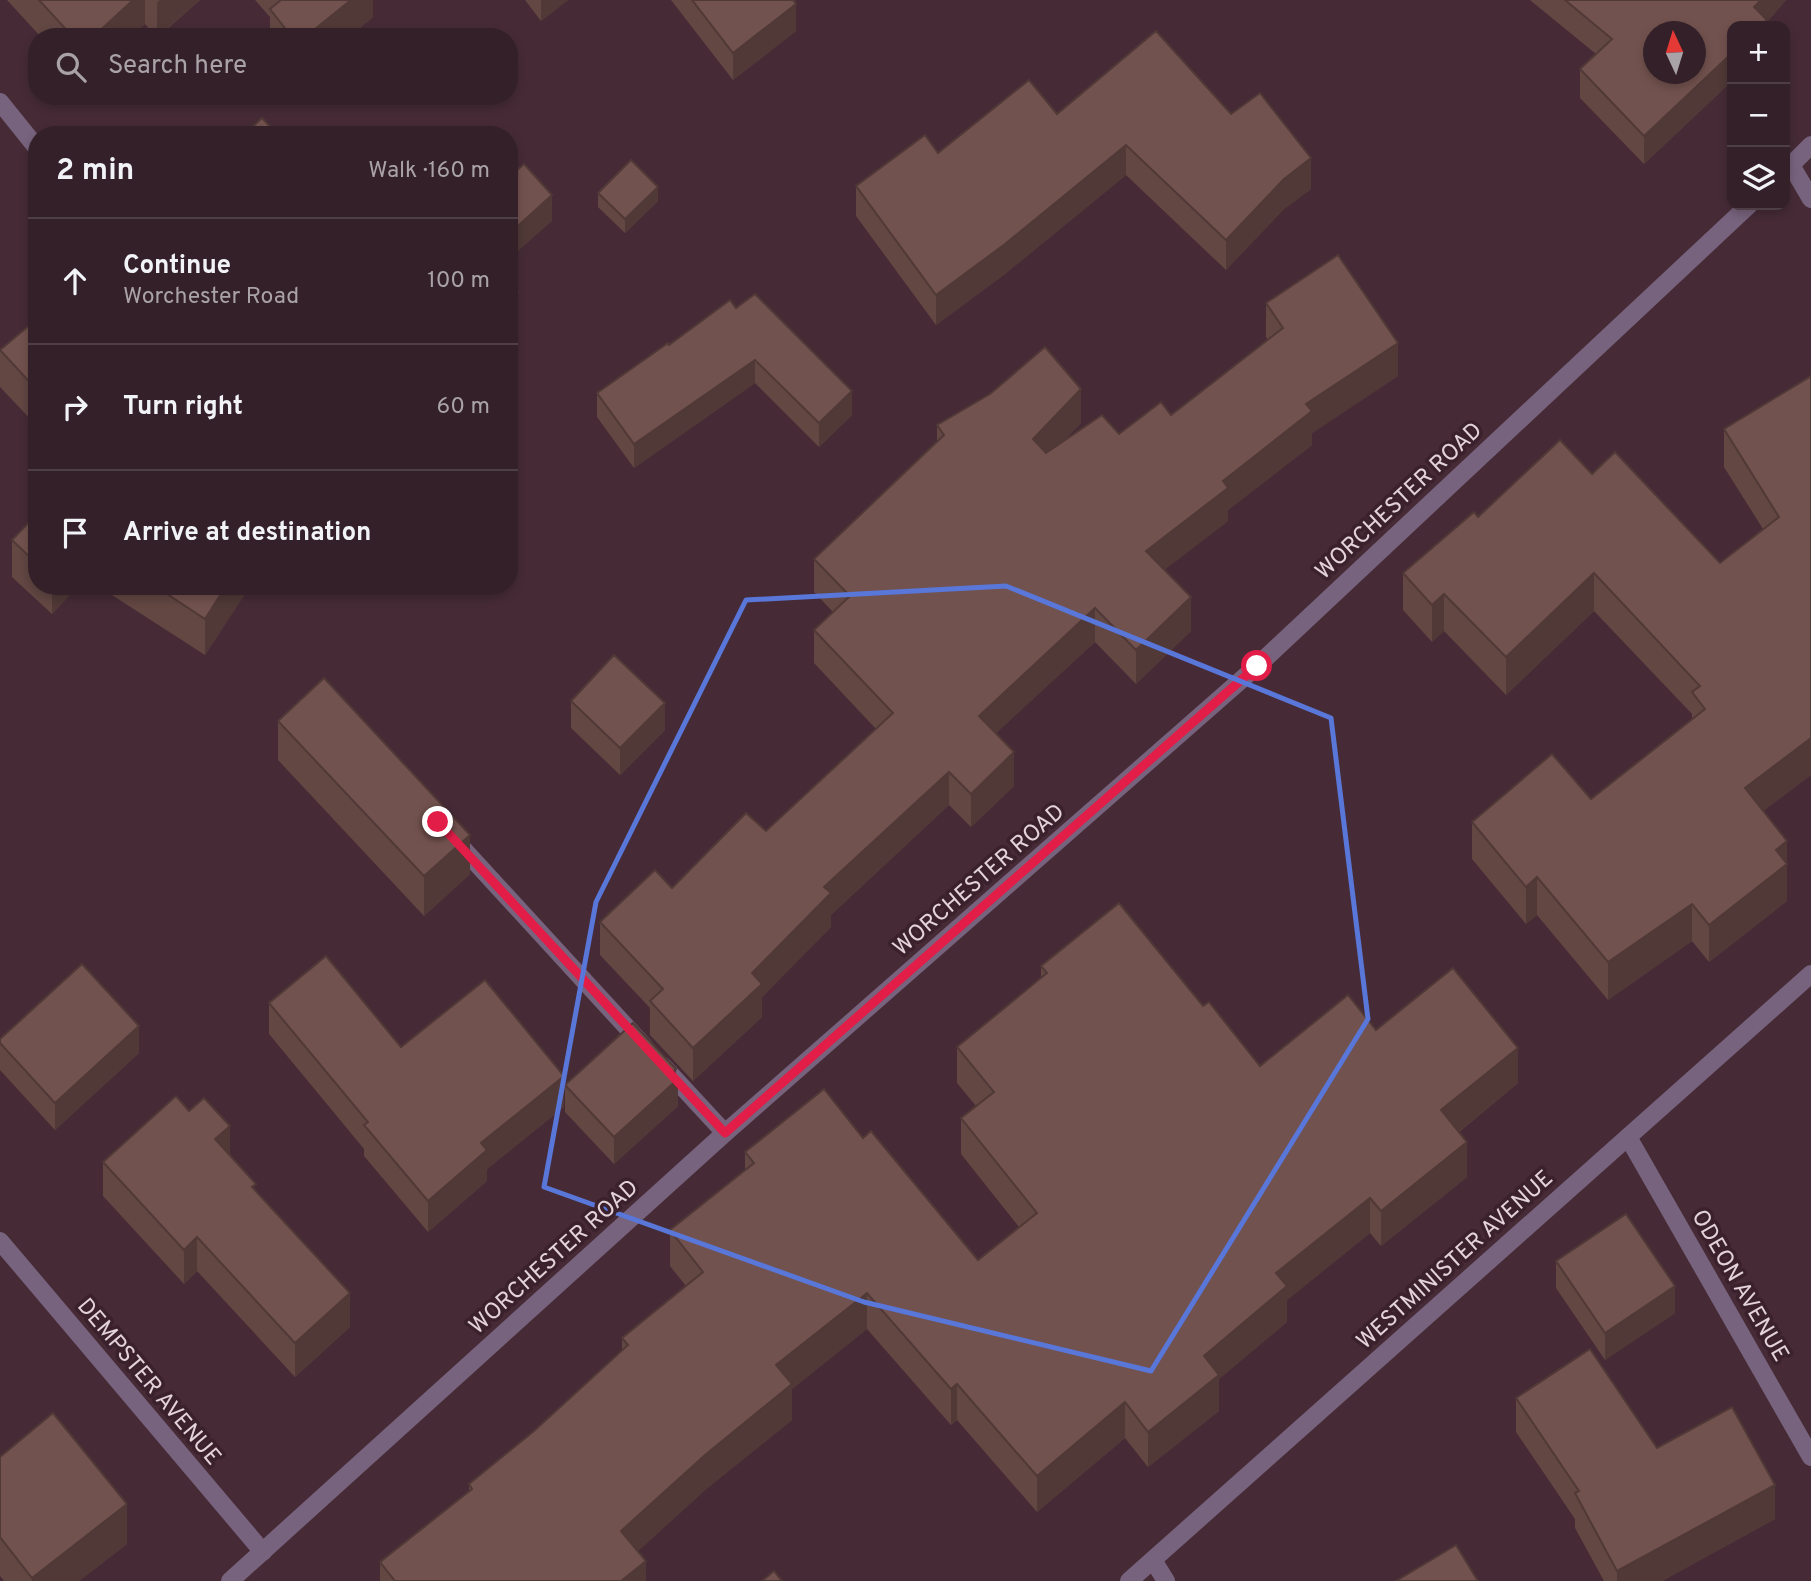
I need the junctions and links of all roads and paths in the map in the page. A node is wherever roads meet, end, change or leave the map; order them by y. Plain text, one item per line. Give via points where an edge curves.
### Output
1 (0, 102) edge
2 (28, 137) edge
3 (1811, 145) edge
4 (1790, 166) edge
5 (1790, 171) edge
6 (1811, 199) edge
7 (1744, 210) edge
8 (438, 822) edge
9 (1811, 974) edge
10 (725, 1133) junction
11 (1628, 1137) junction
12 (0, 1241) edge
13 (1811, 1457) edge
14 (263, 1552) junction
15 (1153, 1560) junction
16 (230, 1581) edge
17 (1129, 1581) edge
18 (1166, 1581) edge

1 - 2 street
3 - 4 street
5 - 6 street
7 - 10 street, WORCHESTER ROAD via 1257,666
8 - 10 street
9 - 11 street, WESTMINISTER AVENUE
10 - 14 street, WORCHESTER ROAD
11 - 13 street, ODEON AVENUE
11 - 15 street, WESTMINISTER AVENUE
12 - 14 street, DEMPSTER AVENUE
14 - 16 street, WORCHESTER ROAD
15 - 17 street, WESTMINISTER AVENUE
15 - 18 street

